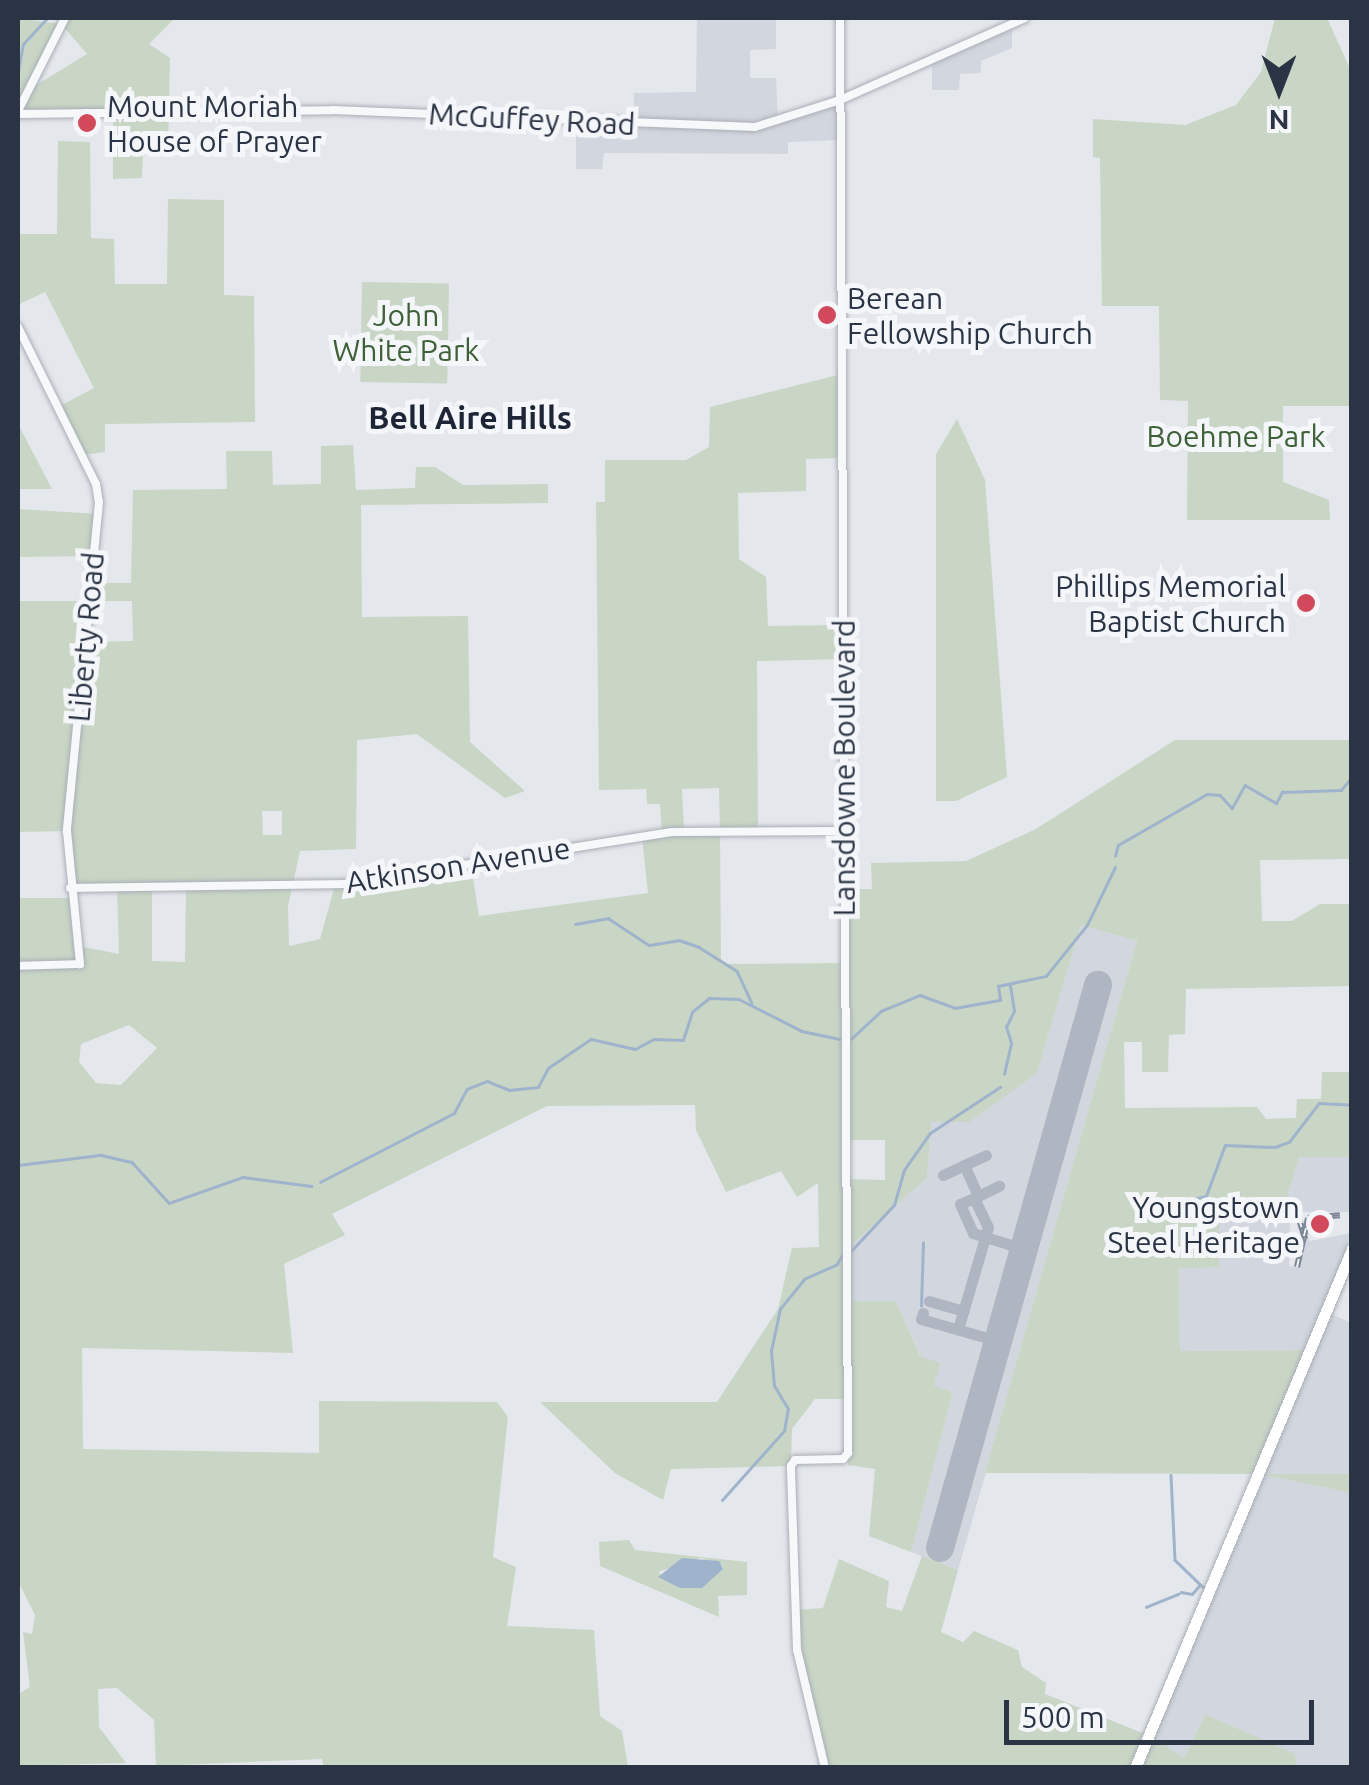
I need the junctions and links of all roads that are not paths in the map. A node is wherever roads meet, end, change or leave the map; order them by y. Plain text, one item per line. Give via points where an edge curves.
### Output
1 (64, 18) edge
2 (840, 18) edge
3 (1025, 18) edge
4 (840, 100) junction
5 (18, 113) edge
6 (18, 327) edge
7 (844, 831) junction
8 (70, 888) junction
9 (18, 966) edge
10 (1352, 1249) edge
11 (825, 1768) edge
12 (1135, 1768) edge

1 - 5 street
2 - 4 street, Lansdowne Boulevard
3 - 4 street, McGuffey Road
4 - 5 street, McGuffey Road via 734,128 334,110
4 - 7 street, Lansdowne Boulevard
6 - 8 street, Liberty Road via 99,497 67,831
7 - 8 street, Atkinson Avenue via 672,832 344,884
7 - 11 street, Lansdowne Boulevard via 848,1457 795,1460 791,1466 797,1650
8 - 9 street, Liberty Road via 80,964
10 - 12 main road

